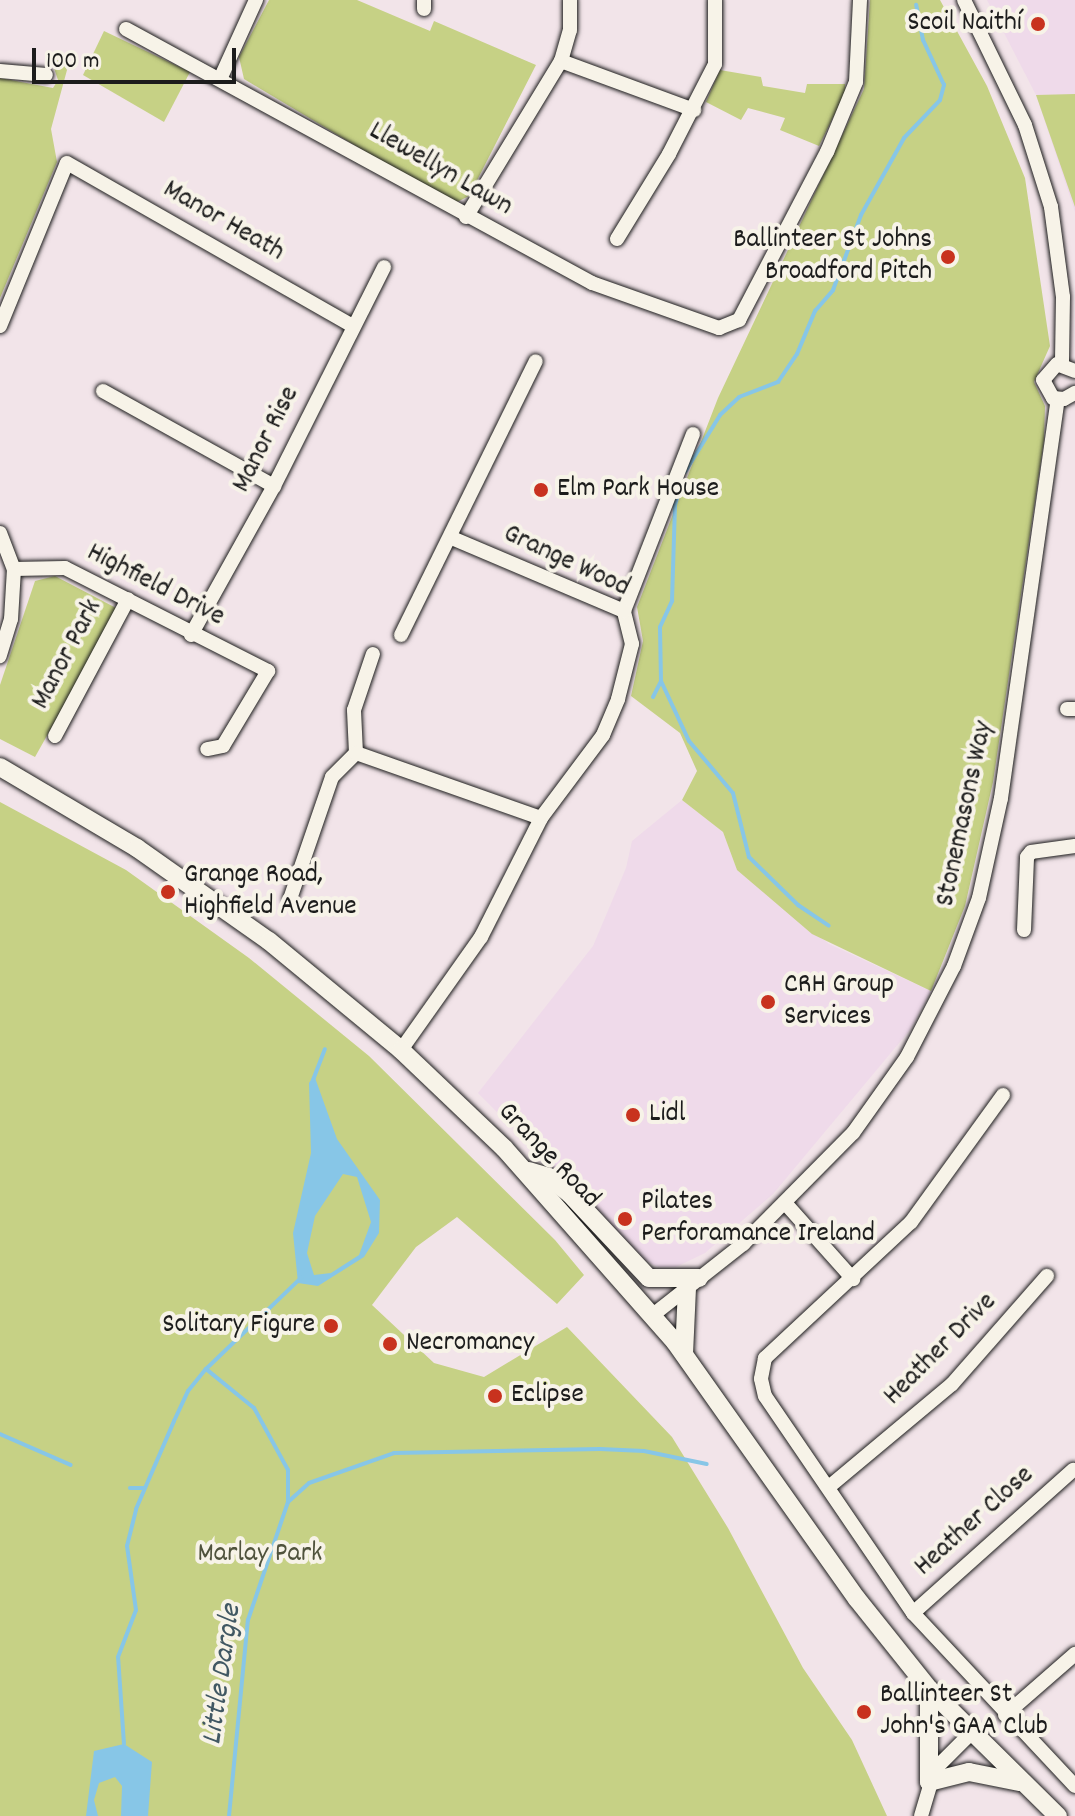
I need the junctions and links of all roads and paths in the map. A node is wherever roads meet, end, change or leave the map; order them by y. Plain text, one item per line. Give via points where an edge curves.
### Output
1 (256, 0) edge
2 (570, 0) edge
3 (715, 0) edge
4 (860, 0) edge
5 (964, 0) edge
6 (126, 29) dead end
7 (561, 61) junction
8 (0, 71) edge
9 (46, 75) dead end
10 (221, 77) junction
11 (694, 110) junction
12 (466, 217) junction
13 (617, 239) dead end
14 (384, 267) dead end
15 (0, 326) edge
16 (353, 326) junction
17 (536, 361) dead end
18 (1068, 367) edge
19 (103, 391) dead end
20 (1075, 393) edge
21 (1058, 399) junction
22 (693, 434) dead end
23 (274, 486) junction
24 (0, 533) edge
25 (452, 538) junction
26 (14, 569) junction
27 (128, 599) junction
28 (624, 611) junction
29 (4, 631) edge
30 (191, 635) junction
31 (401, 635) dead end
32 (373, 654) dead end
33 (0, 656) edge
34 (55, 736) dead end
35 (207, 749) dead end
36 (356, 753) junction
37 (0, 767) edge
38 (541, 818) junction
39 (1075, 846) edge
40 (290, 899) dead end
41 (1024, 930) dead end
42 (401, 1050) junction
43 (1003, 1095) dead end
44 (526, 1170) junction
45 (786, 1204) junction
46 (1047, 1276) dead end
47 (853, 1279) junction
48 (693, 1283) junction
49 (653, 1315) junction
50 (684, 1354) junction
51 (1073, 1470) edge
52 (830, 1486) junction
53 (913, 1613) junction
54 (1075, 1654) edge
55 (929, 1689) junction
56 (1005, 1715) junction
57 (971, 1733) junction
58 (929, 1782) junction
59 (1020, 1782) junction
60 (1075, 1786) edge
61 (921, 1816) edge
62 (1058, 1816) edge

1 - 10 street
2 - 7 street via 570,30
3 - 11 street via 715,64
4 - 12 street, Llewellyn Lawn via 856,82 827,152 739,320 719,328 592,283
5 - 18 street via 1025,125 1051,207
6 - 10 street, Llewellyn Lawn
7 - 11 street
7 - 12 street
8 - 9 street
10 - 12 street, Llewellyn Lawn
11 - 13 street
14 - 16 street, Manor Rise
15 - 16 street, Manor Heath via 67,163
16 - 23 street, Manor Rise
17 - 25 street
18 - 21 street via 1047,370 1043,380 1045,390
19 - 23 street
20 - 21 street
21 - 45 street, Stonemasons Way via 1001,798 979,898 948,979 907,1057 853,1133
22 - 28 street
23 - 30 street, Manor Rise
24 - 26 street
25 - 28 street, Grange Wood
25 - 31 street
26 - 27 street, Highfield Drive via 65,568
26 - 29 street
27 - 30 street, Highfield Drive
27 - 34 street, Manor Park
28 - 38 street, Grange Wood via 632,644 618,699 603,735
29 - 33 street
30 - 35 street, Highfield Drive via 268,671 223,746
32 - 36 street via 354,710
36 - 38 street
36 - 40 street via 332,777
37 - 42 main road, Grange Road via 200,889
38 - 42 street, Grange Wood via 481,937
39 - 41 street via 1027,857
42 - 44 main road, Grange Road
43 - 47 street via 918,1213
44 - 48 main road via 549,1177 570,1194 640,1273
44 - 49 main road, Grange Road
45 - 47 street
45 - 48 street, Stonemasons Way
46 - 52 street, Heather Drive via 952,1384
47 - 52 street via 765,1358 761,1379 765,1396
48 - 49 street, Stonemasons Way
48 - 50 main road
49 - 50 main road, Grange Road
50 - 55 main road, Grange Road via 857,1599
51 - 53 street, Heather Close
52 - 53 street
53 - 56 street
54 - 56 street
55 - 57 main road, Grange Road
55 - 58 main road
56 - 60 street
57 - 58 street via 943,1758
57 - 59 main road, Grange Road
58 - 59 main road via 969,1772
58 - 61 street
59 - 62 main road, Grange Road

